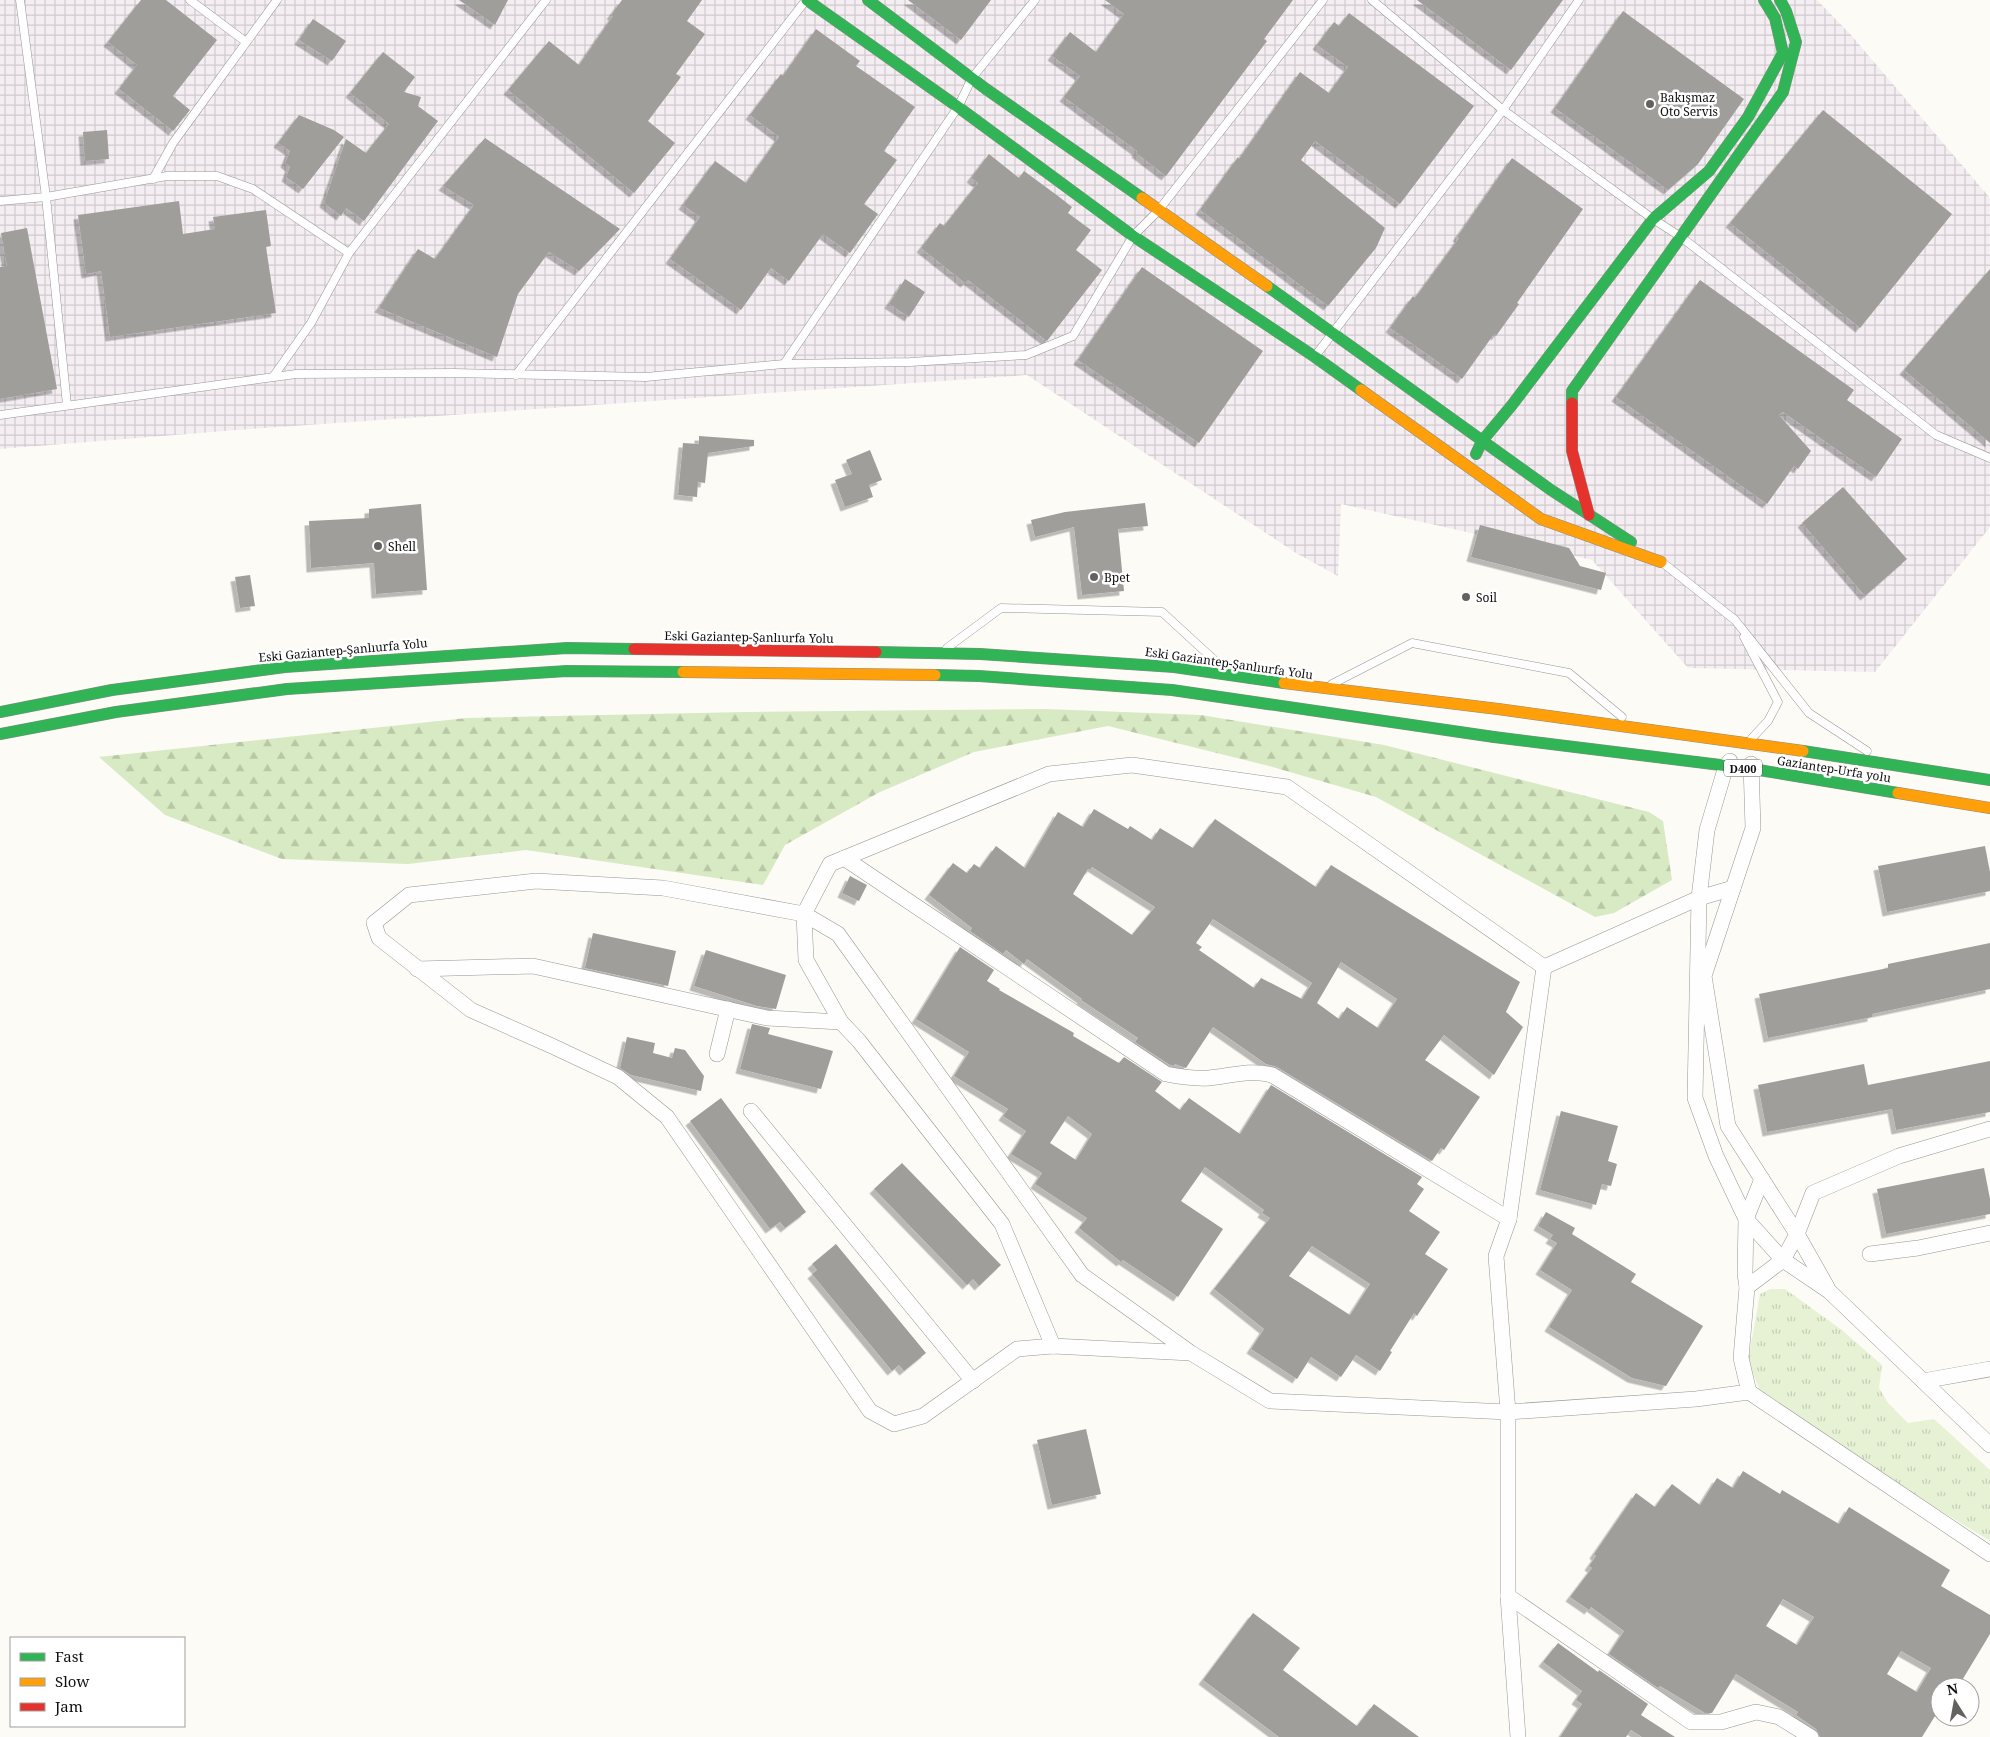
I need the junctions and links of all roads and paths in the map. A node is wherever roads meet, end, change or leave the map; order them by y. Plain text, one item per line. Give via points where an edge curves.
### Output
1 (20, 0) edge
2 (190, 0) edge
3 (277, 0) edge
4 (546, 0) edge
5 (807, 0) edge
6 (868, 0) edge
7 (1035, 0) edge
8 (1323, 0) edge
9 (1372, 0) edge
10 (1579, 0) edge
11 (1764, 0) edge
12 (1780, 0) edge
13 (246, 42) junction
14 (972, 78) junction
15 (958, 107) junction
16 (1503, 110) junction
17 (153, 179) junction
18 (46, 197) junction
19 (0, 201) edge
20 (1158, 211) junction
21 (1653, 219) junction
22 (1133, 236) junction
23 (1681, 237) junction
24 (349, 253) junction
25 (1334, 333) junction
26 (1315, 357) junction
27 (784, 364) junction
28 (516, 376) junction
29 (273, 377) junction
30 (67, 405) junction
31 (0, 415) edge
32 (1482, 441) junction
33 (1990, 458) edge
34 (1469, 469) junction
35 (1589, 515) junction
36 (1661, 562) junction
37 (1735, 620) junction
38 (940, 653) junction
39 (1232, 676) junction
40 (1321, 689) junction
41 (1498, 709) joint
42 (0, 712) edge
43 (1635, 728) junction
44 (0, 734) edge
45 (1746, 744) junction
46 (1886, 764) junction
47 (1726, 766) junction
48 (1753, 769) junction
49 (1990, 780) edge
50 (1990, 808) edge
51 (844, 858) junction
52 (1733, 888) junction
53 (1699, 898) junction
54 (804, 914) junction
55 (1544, 966) junction
56 (417, 969) junction
57 (728, 1009) junction
58 (841, 1022) junction
59 (717, 1054) dead end
60 (751, 1111) dead end
61 (1990, 1129) edge
62 (1762, 1179) junction
63 (1509, 1219) junction
64 (1746, 1220) junction
65 (1990, 1233) edge
66 (1798, 1234) junction
67 (1870, 1254) dead end
68 (1783, 1260) junction
69 (1747, 1287) junction
70 (1829, 1291) junction
71 (1054, 1346) junction
72 (1191, 1353) junction
73 (1990, 1369) edge
74 (972, 1381) junction
75 (1923, 1381) junction
76 (1749, 1392) junction
77 (1508, 1412) junction
78 (1990, 1445) edge
79 (1990, 1554) edge
80 (1508, 1596) junction
81 (1518, 1737) edge
82 (1811, 1737) edge

1 - 18 lane
2 - 13 lane
3 - 13 lane
4 - 24 lane
5 - 15 main road
5 - 28 lane
6 - 14 main road
7 - 14 lane
8 - 20 lane
9 - 16 lane
10 - 16 lane
11 - 21 main road via 1775,18 1783,52 1748,117 1709,171
12 - 23 main road via 1796,42 1783,92
13 - 17 lane via 173,143
14 - 15 lane
14 - 20 main road
15 - 22 main road
15 - 27 lane
16 - 21 lane
16 - 25 lane
17 - 18 lane
17 - 24 lane via 217,176 253,189
18 - 19 lane
18 - 30 lane
20 - 22 lane
20 - 25 main road
21 - 23 lane
21 - 32 main road
22 - 26 main road
22 - 27 lane via 1073,336 1026,355 910,362
23 - 33 lane via 1936,435
23 - 35 main road via 1572,391 1572,451
24 - 29 lane via 310,323
25 - 26 lane
25 - 32 main road
26 - 34 main road
27 - 28 lane via 646,378
28 - 29 lane via 454,373
29 - 30 lane
30 - 31 lane
32 - 34 main road
32 - 35 main road
34 - 36 main road via 1541,519
35 - 36 main road
36 - 37 lane
37 - 45 lane via 1778,702 1768,721
37 - 46 lane via 1809,713
38 - 39 main road, Eski Gaziantep-Şanlıurfa Yolu via 1174,668
38 - 39 lane via 1001,608 1162,612
38 - 42 main road, Eski Gaziantep-Şanlıurfa Yolu via 567,648 435,656 285,667 112,690
39 - 40 main road, Eski Gaziantep-Şanlıurfa Yolu
40 - 41 main road, Eski Gaziantep-Şanlıurfa Yolu
40 - 43 lane via 1412,643 1569,673
41 - 43 main road, Gaziantep-Urfa yolu / D400
43 - 45 main road, Gaziantep-Urfa yolu / D400
44 - 47 main road, Gaziantep-Urfa yolu / D400 via 116,712 287,689 436,678 567,671 979,676 1172,690 1494,737
45 - 46 main road, Gaziantep-Urfa yolu / D400
45 - 47 street
45 - 48 street
46 - 49 main road, Gaziantep-Urfa yolu / D400
47 - 48 main road, Gaziantep-Urfa yolu / D400
47 - 53 street via 1707,830
48 - 50 main road, Gaziantep-Urfa yolu / D400
48 - 52 street via 1753,828
51 - 54 street via 830,864
51 - 55 street via 1049,774 1132,765 1287,787
51 - 63 street via 1166,1074 1185,1078 1259,1072 1272,1075
52 - 53 street
52 - 62 street via 1704,976 1728,1126
53 - 55 street
53 - 64 street via 1695,1098 1716,1156
54 - 56 street via 663,888 536,882 409,895 374,923 379,938
54 - 58 street via 806,960
54 - 72 street via 838,934 1082,1275
55 - 63 street
56 - 57 street via 533,966
56 - 74 street via 471,1010 618,1078 667,1117 870,1412 894,1424 923,1416
57 - 58 street via 767,1018
57 - 59 street
58 - 71 street via 1002,1224
60 - 74 street
61 - 66 street via 1899,1156 1813,1193
62 - 64 street
62 - 66 street
63 - 77 street via 1496,1256
64 - 68 street
64 - 69 street
65 - 67 street
66 - 68 street
66 - 70 street
68 - 69 street
68 - 70 street
69 - 76 street via 1741,1358
70 - 75 street
71 - 72 street
71 - 74 street via 1017,1349
72 - 77 street via 1270,1401
73 - 75 street
75 - 78 street
76 - 77 street via 1696,1399
76 - 79 street
77 - 80 street
80 - 81 street
80 - 82 street via 1691,1722 1721,1722 1756,1712 1778,1717

